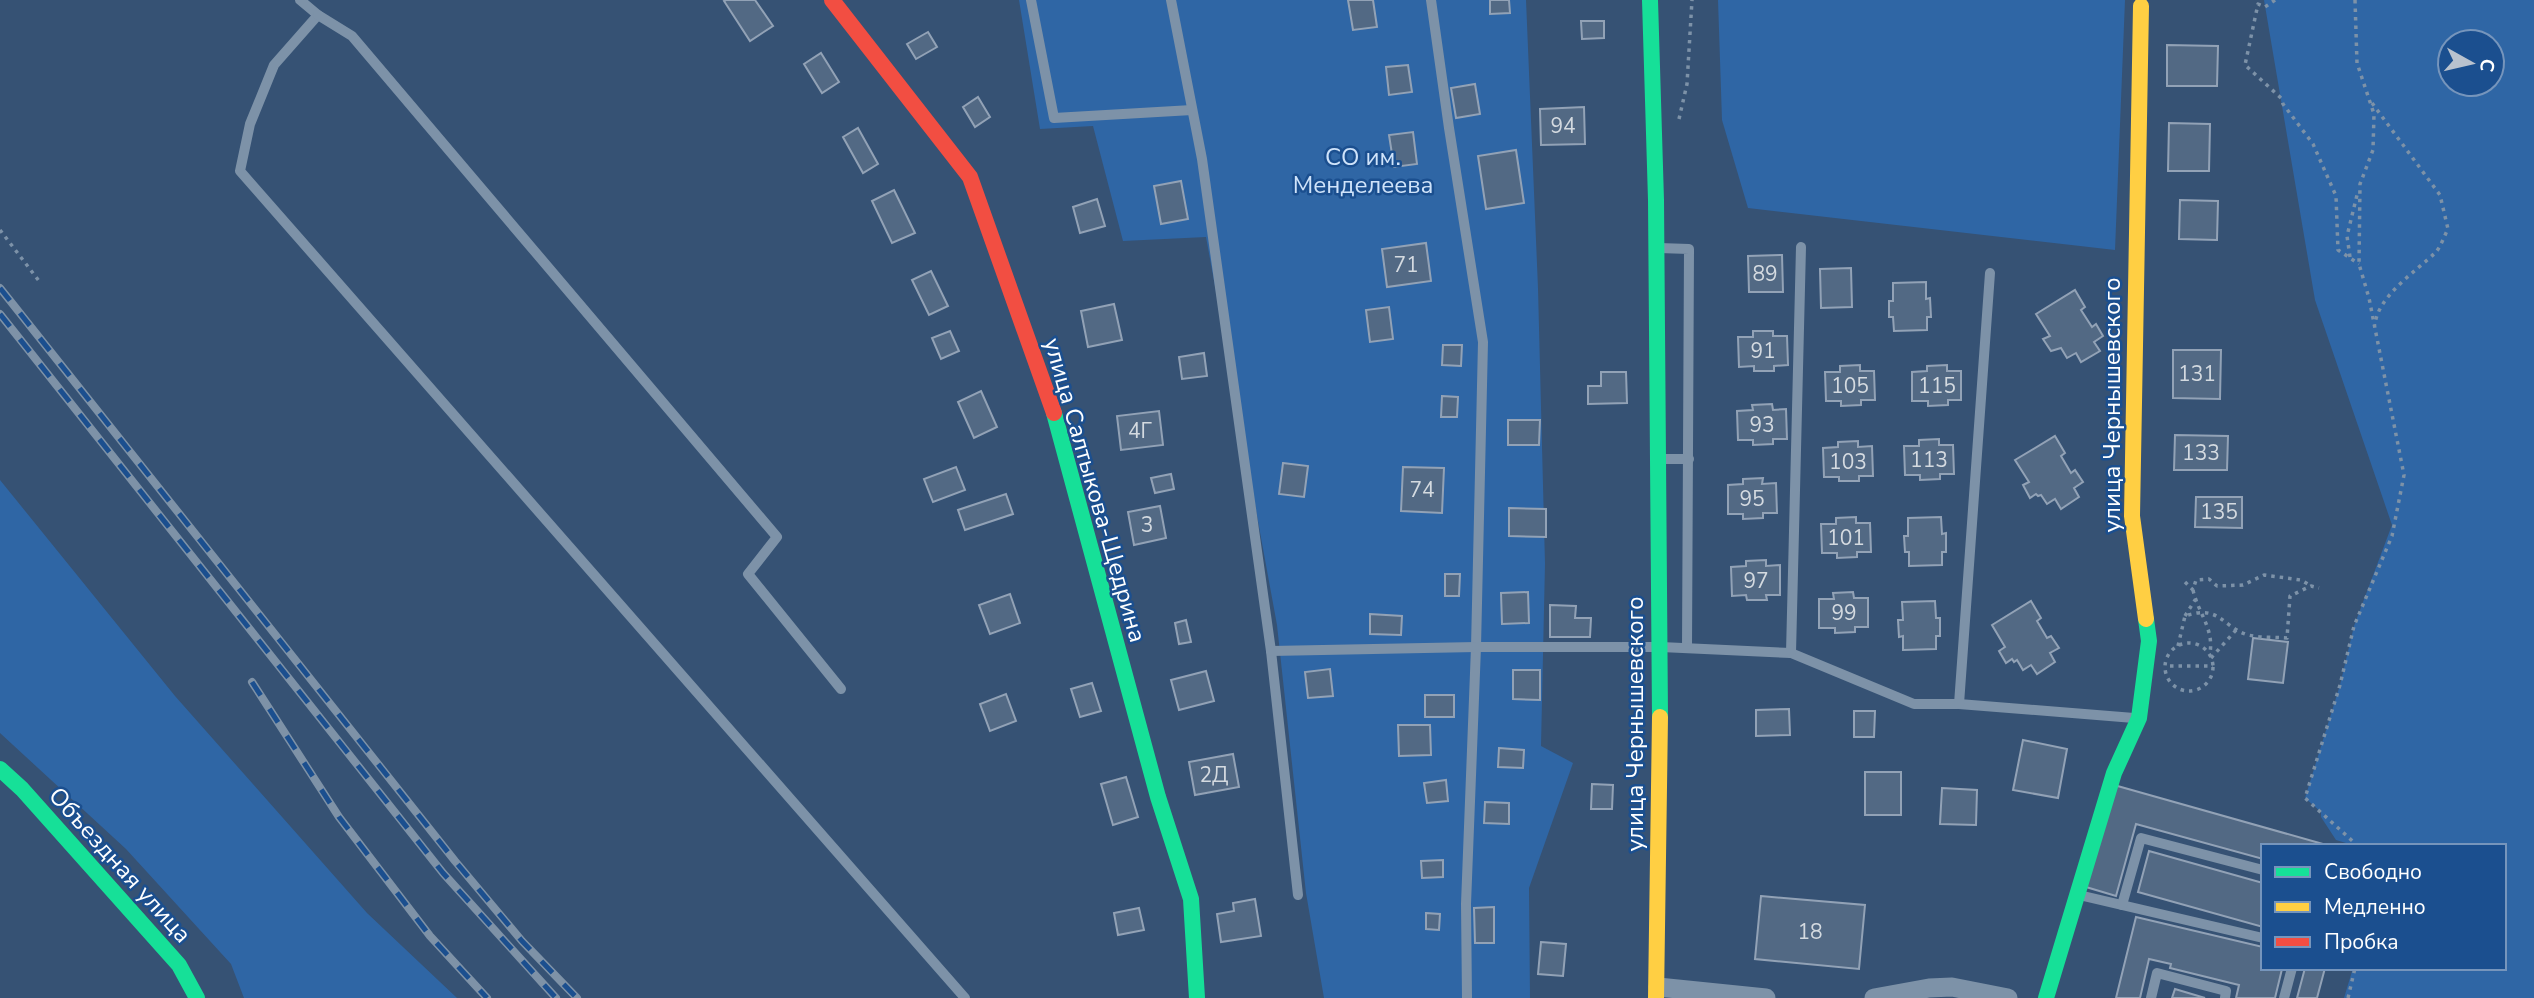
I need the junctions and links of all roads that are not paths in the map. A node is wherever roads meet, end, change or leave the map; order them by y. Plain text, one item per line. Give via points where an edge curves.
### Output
1 (300, 0) edge
2 (832, 0) edge
3 (1031, 0) edge
4 (1171, 0) edge
5 (1431, 0) edge
6 (1650, 0) edge
7 (2141, 6) dead end
8 (318, 15) junction
9 (1192, 110) junction
10 (1801, 247) dead end
11 (1657, 248) junction
12 (1990, 273) dead end
13 (1659, 459) junction
14 (1689, 459) junction
15 (1476, 647) junction
16 (1661, 647) junction
17 (1687, 648) junction
18 (1271, 651) junction
19 (1791, 653) junction
20 (841, 689) dead end
21 (1959, 704) junction
22 (2139, 718) junction
23 (0, 769) edge
24 (2261, 869) edge
25 (2077, 894) junction
26 (1298, 895) dead end
27 (2122, 905) junction
28 (2261, 938) edge
29 (2291, 970) edge
30 (1657, 993) edge
31 (197, 998) edge
32 (965, 998) edge
33 (1197, 998) edge
34 (1467, 998) edge
35 (1766, 998) edge
36 (1874, 998) edge
37 (2008, 998) edge
38 (2046, 998) edge
39 (2151, 998) edge
40 (2225, 998) edge
41 (2284, 998) edge

1 - 8 lane
2 - 33 street, улица Салтыкова-Щедрина via 970,177 1051,403 1158,797 1191,899
3 - 9 lane via 1054,118
4 - 9 lane
5 - 15 lane via 1483,342
6 - 11 street, улица Чернышевского
7 - 22 street, улица Чернышевского via 2132,516 2149,641
8 - 20 lane via 352,36 777,537 748,575
8 - 32 lane via 274,65 250,124 240,171
9 - 18 lane
10 - 19 lane
11 - 13 street, улица Чернышевского
11 - 14 lane via 1689,249
12 - 21 lane
13 - 14 lane
13 - 16 street, улица Чернышевского
14 - 17 lane
15 - 16 lane
15 - 18 lane
15 - 34 lane
16 - 17 lane
16 - 30 street, улица Чернышевского
17 - 19 lane
18 - 26 lane
19 - 21 lane via 1914,704
21 - 22 lane
22 - 25 street, улица Чернышевского via 2114,773
23 - 31 street, Объездная улица via 179,965
24 - 27 lane via 2141,838
25 - 27 lane
25 - 38 street, улица Чернышевского
27 - 28 lane
29 - 41 lane
30 - 35 street, улица Чернышевского
36 - 37 street via 1952,987
39 - 40 lane via 2157,973 2227,991

